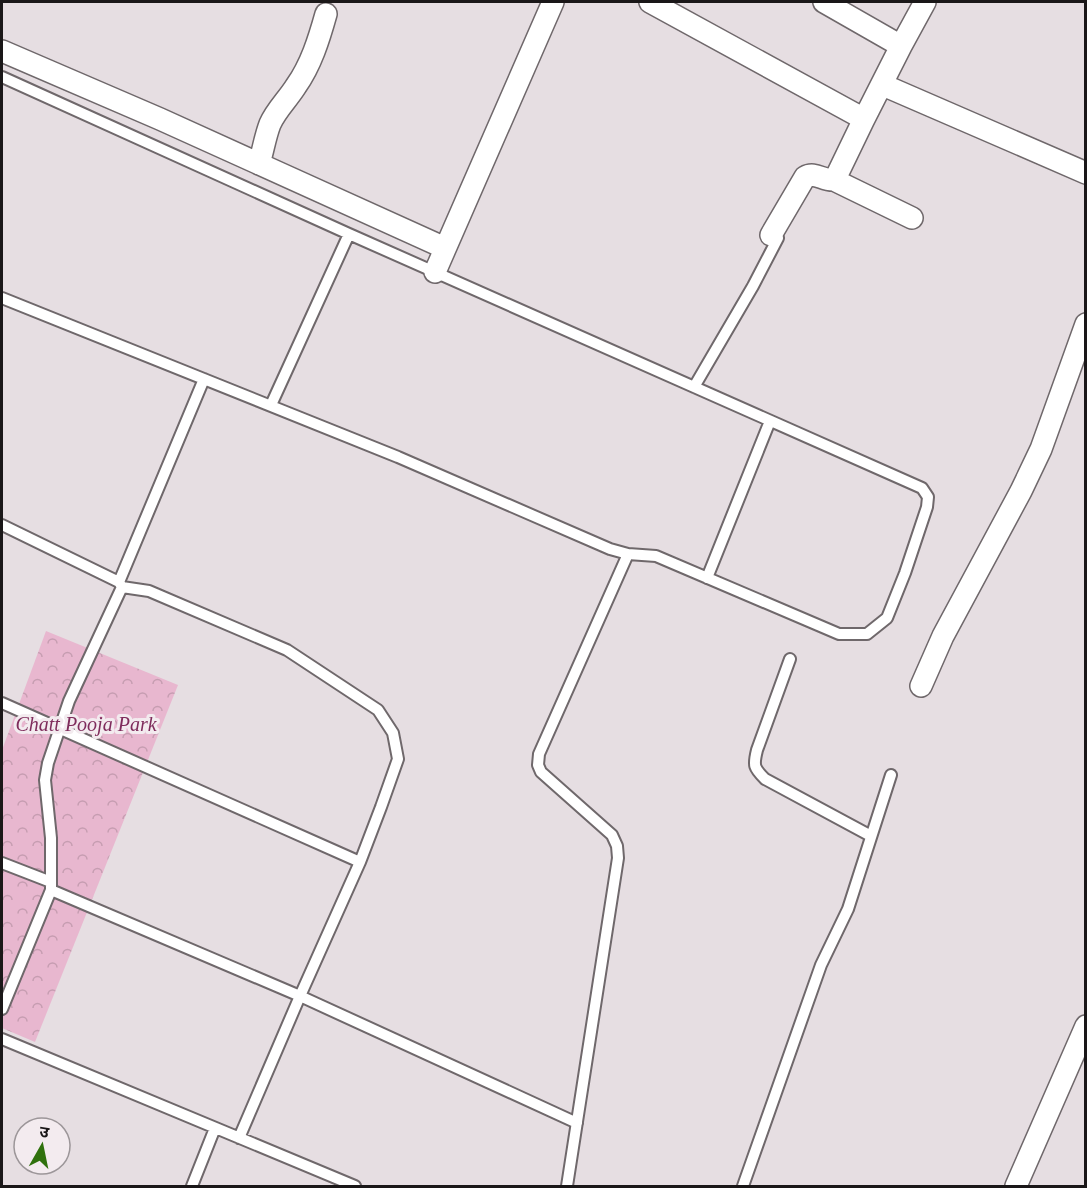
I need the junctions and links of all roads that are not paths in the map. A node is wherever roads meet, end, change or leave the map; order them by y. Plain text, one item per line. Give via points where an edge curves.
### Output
1 (553, 2) edge
2 (650, 2) edge
3 (824, 2) edge
4 (925, 2) edge
5 (326, 14) dead end
6 (901, 46) junction
7 (2, 51) edge
8 (2, 77) edge
9 (883, 85) junction
10 (864, 119) junction
11 (259, 164) junction
12 (1086, 173) edge
13 (834, 180) junction
14 (912, 218) dead end
15 (349, 234) junction
16 (775, 237) joint
17 (445, 248) junction
18 (435, 272) junction
19 (2, 298) edge
20 (1086, 324) edge
21 (204, 379) junction
22 (694, 387) junction
23 (271, 405) junction
24 (770, 421) junction
25 (2, 525) edge
26 (628, 554) junction
27 (707, 578) junction
28 (121, 585) junction
29 (790, 659) dead end
30 (921, 686) dead end
31 (2, 703) edge
32 (60, 729) junction
33 (891, 775) dead end
34 (871, 836) junction
35 (360, 862) junction
36 (2, 863) edge
37 (51, 886) junction
38 (300, 996) junction
39 (2, 1008) edge
40 (1086, 1026) edge
41 (2, 1039) edge
42 (577, 1123) junction
43 (215, 1128) junction
44 (239, 1138) junction
45 (192, 1186) edge
46 (356, 1186) edge
47 (567, 1186) edge
48 (743, 1186) edge
49 (1016, 1186) edge

1 - 17 street
2 - 10 street
3 - 6 street
4 - 6 street
5 - 11 street via 304,73 276,112
6 - 9 street
7 - 11 street
8 - 15 lane
9 - 10 street
9 - 12 street
10 - 13 street
11 - 17 street
13 - 14 street
13 - 16 street via 805,177
15 - 18 lane
15 - 23 lane
16 - 22 lane via 753,286
17 - 18 street
18 - 22 lane
19 - 21 lane
20 - 30 street via 1041,449
21 - 23 lane
21 - 28 lane
22 - 24 lane
23 - 26 lane
24 - 27 lane
24 - 27 lane via 922,488 927,507 887,618 867,634 838,634
25 - 28 lane
26 - 27 lane via 656,556
26 - 42 lane via 539,754 538,765 541,772 612,835 617,846
28 - 32 lane via 69,700
28 - 35 lane via 149,591 287,650 378,710 393,733 398,759
29 - 34 lane via 757,750 756,770 765,779
31 - 32 lane
32 - 35 lane
32 - 37 lane via 45,780
33 - 34 lane
34 - 48 lane via 848,909 821,965
35 - 38 lane
36 - 37 lane
37 - 38 lane
37 - 39 lane
38 - 42 lane
38 - 44 lane
40 - 49 street
41 - 43 lane
42 - 47 lane
43 - 44 lane
43 - 45 lane
44 - 46 lane

